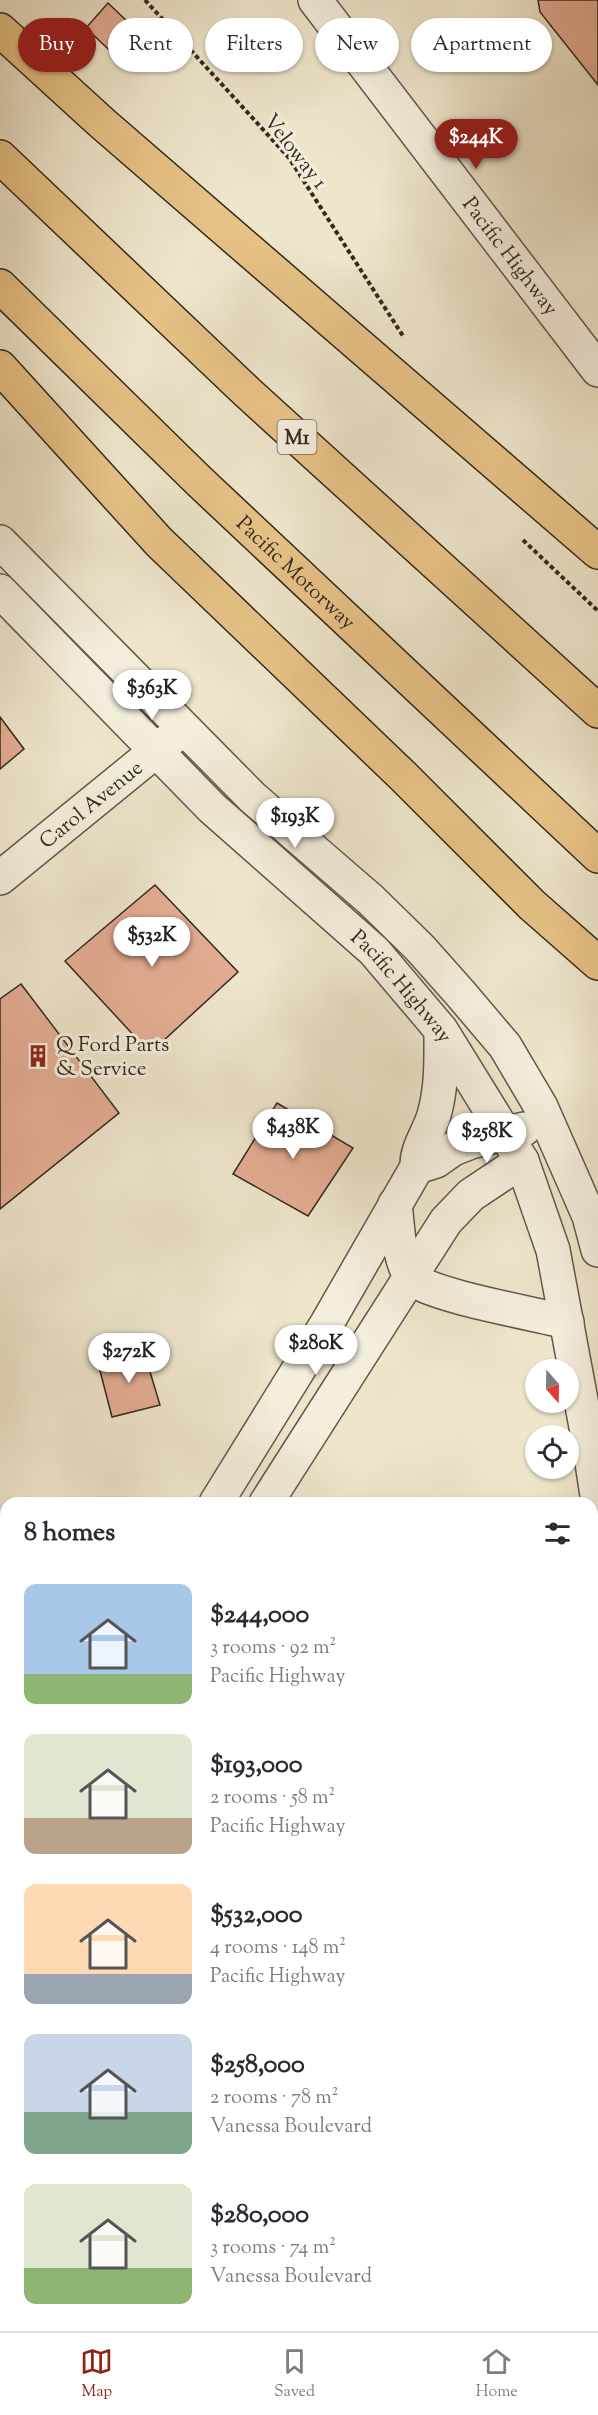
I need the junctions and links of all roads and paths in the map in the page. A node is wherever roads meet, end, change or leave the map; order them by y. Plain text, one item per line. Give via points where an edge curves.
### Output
1 (145, 0) edge
2 (315, 0) edge
3 (0, 30) edge
4 (0, 157) edge
5 (0, 286) edge
6 (403, 336) dead end
7 (0, 367) edge
8 (598, 370) edge
9 (523, 540) dead end
10 (0, 542) edge
11 (598, 552) edge
12 (0, 591) edge
13 (598, 611) edge
14 (598, 711) edge
15 (182, 729) junction
16 (156, 752) junction
17 (598, 856) edge
18 (0, 878) edge
19 (598, 963) edge
20 (441, 1030) junction
21 (549, 1125) junction
22 (504, 1132) junction
23 (522, 1161) junction
24 (417, 1167) junction
25 (395, 1204) junction
26 (597, 1243) edge
27 (411, 1278) junction
28 (343, 1294) junction
29 (567, 1322) junction
30 (356, 1360) junction
31 (223, 1497) edge
32 (270, 1497) edge
33 (597, 1497) edge

1 - 6 path, Veloway 1 via 289,158
2 - 8 street, Pacific Highway
3 - 11 highway
4 - 14 highway, M1 via 247,392
5 - 17 highway, Pacific Motorway via 199,481
7 - 19 highway via 159,542 532,905
9 - 13 path
10 - 15 street, Pacific Highway
12 - 16 street, Pacific Highway
15 - 16 street, Carol Avenue
15 - 21 street, Pacific Highway via 420,948 505,1046
16 - 18 street, Carol Avenue
16 - 20 street, Pacific Highway via 220,816 374,951
20 - 22 street, Pacific Highway
20 - 24 street via 442,1084 434,1117 417,1155
21 - 22 street
21 - 26 street, Pacific Highway
22 - 23 street, Pacific Highway
22 - 24 street via 453,1149 436,1161
23 - 27 street via 471,1195 446,1221
23 - 29 street, Pacific Highway via 553,1250
24 - 25 street
25 - 27 street via 404,1260
25 - 28 street
27 - 29 street via 449,1295
27 - 30 street
28 - 30 street
28 - 31 street
29 - 33 street, Pacific Highway
30 - 32 street

